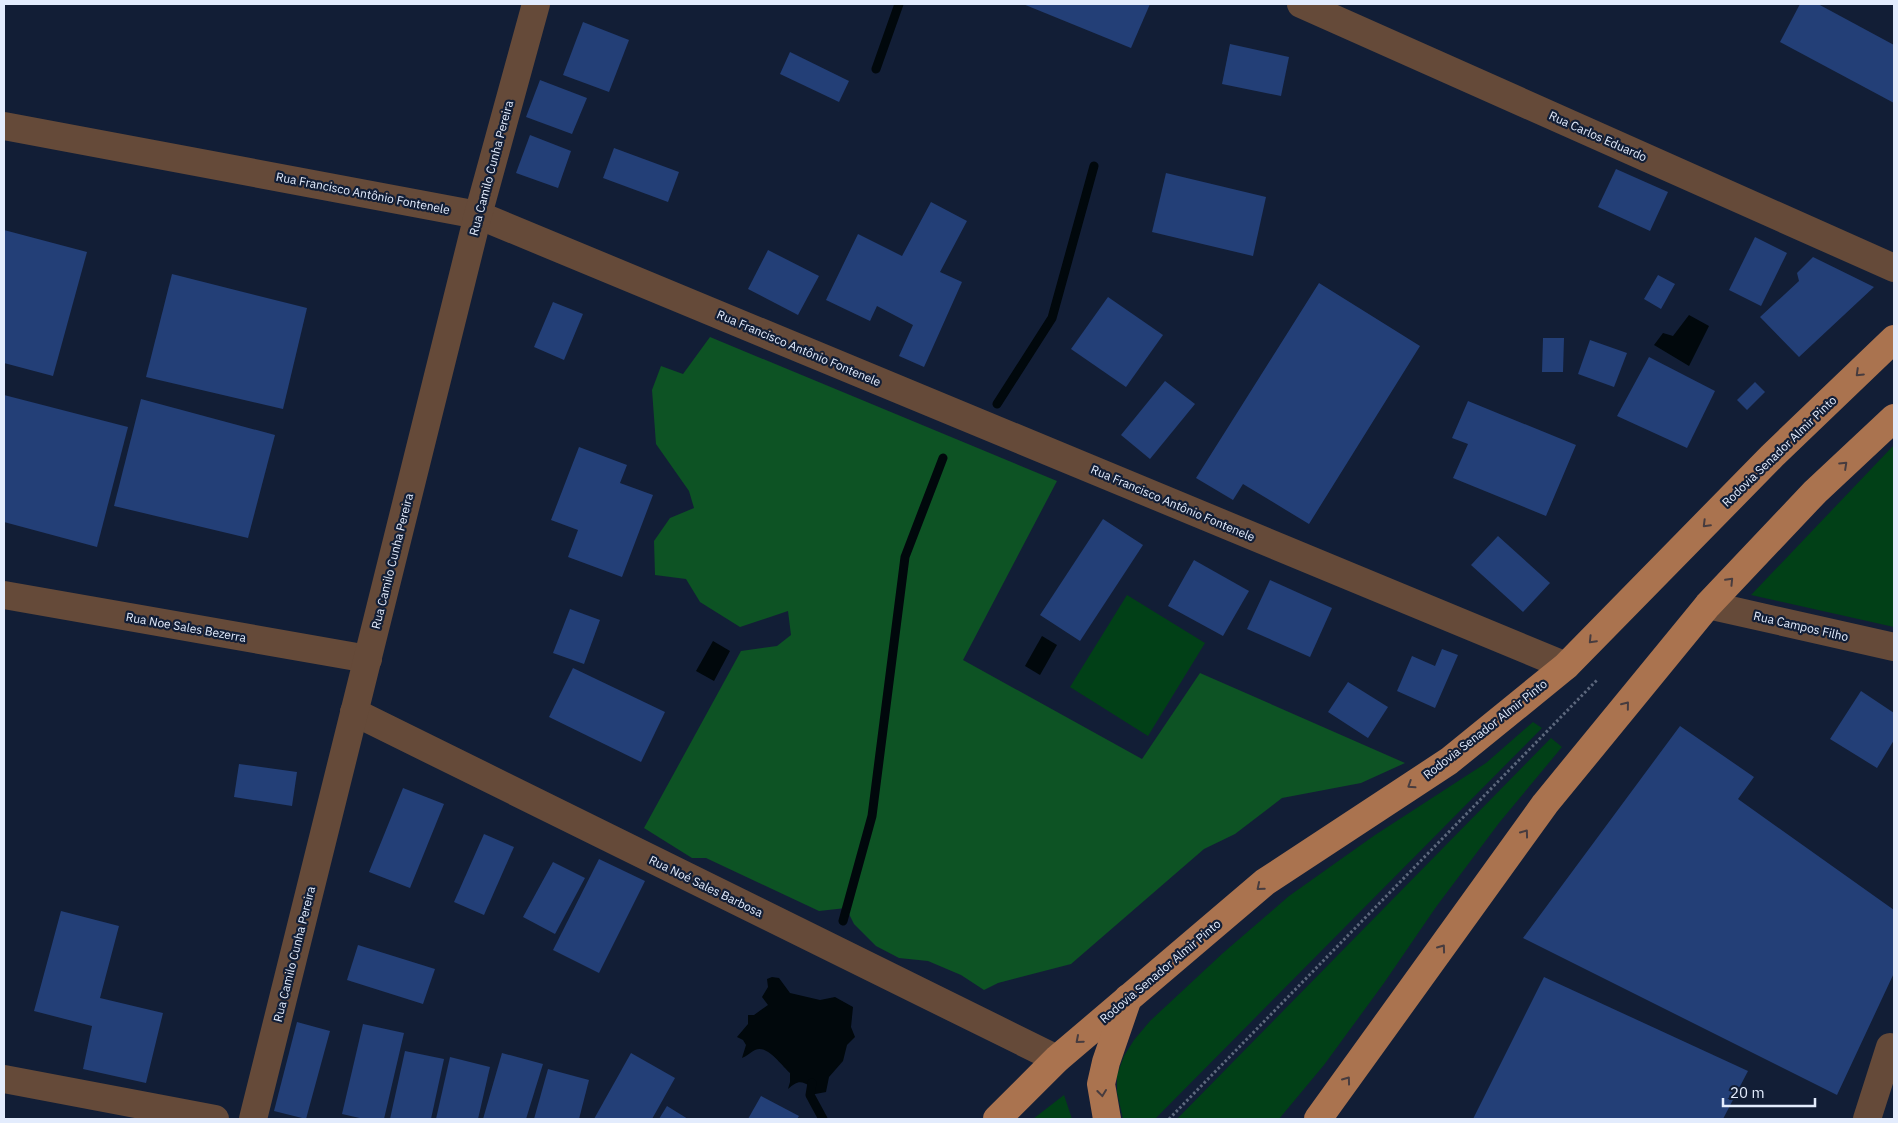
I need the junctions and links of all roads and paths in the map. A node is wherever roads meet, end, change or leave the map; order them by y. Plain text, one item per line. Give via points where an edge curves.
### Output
1 (536, 4) edge
2 (1301, 4) edge
3 (4, 126) edge
4 (478, 215) junction
5 (1894, 268) edge
6 (1894, 340) edge
7 (1894, 418) edge
8 (4, 595) edge
9 (1708, 605) junction
10 (1894, 647) edge
11 (368, 659) junction
12 (1566, 666) junction
13 (1600, 677) dead end
14 (354, 712) junction
15 (1129, 997) junction
16 (1890, 1047) dead end
17 (1057, 1059) junction
18 (4, 1079) edge
19 (215, 1119) edge
20 (253, 1119) edge
21 (997, 1119) edge
22 (1107, 1119) edge
23 (1169, 1119) edge
24 (1318, 1119) edge
25 (1867, 1119) edge

1 - 4 street, Rua Camilo Cunha Pereira
2 - 5 street, Rua Carlos Eduardo
3 - 4 street, Rua Francisco Antônio Fontenele
4 - 11 street, Rua Camilo Cunha Pereira
4 - 12 street, Rua Francisco Antônio Fontenele
6 -> 12 main road, Rodovia Senador Almir Pinto via 1772,456
9 -> 7 main road via 1815,492
8 - 11 street, Rua Noe Sales Bezerra
9 - 10 street, Rua Campos Filho
24 -> 9 main road via 1545,804
11 - 14 street, Rua Camilo Cunha Pereira
12 -> 15 main road, Rodovia Senador Almir Pinto via 1449,761 1265,882
13 - 23 path
14 - 17 street, Rua Noé Sales Barbosa
14 - 20 street, Rua Camilo Cunha Pereira
15 -> 17 main road, Rodovia Senador Almir Pinto
15 -> 22 main road via 1101,1084
16 - 25 street
17 - 21 main road, Rodovia Senador Almir Pinto
18 - 19 street

